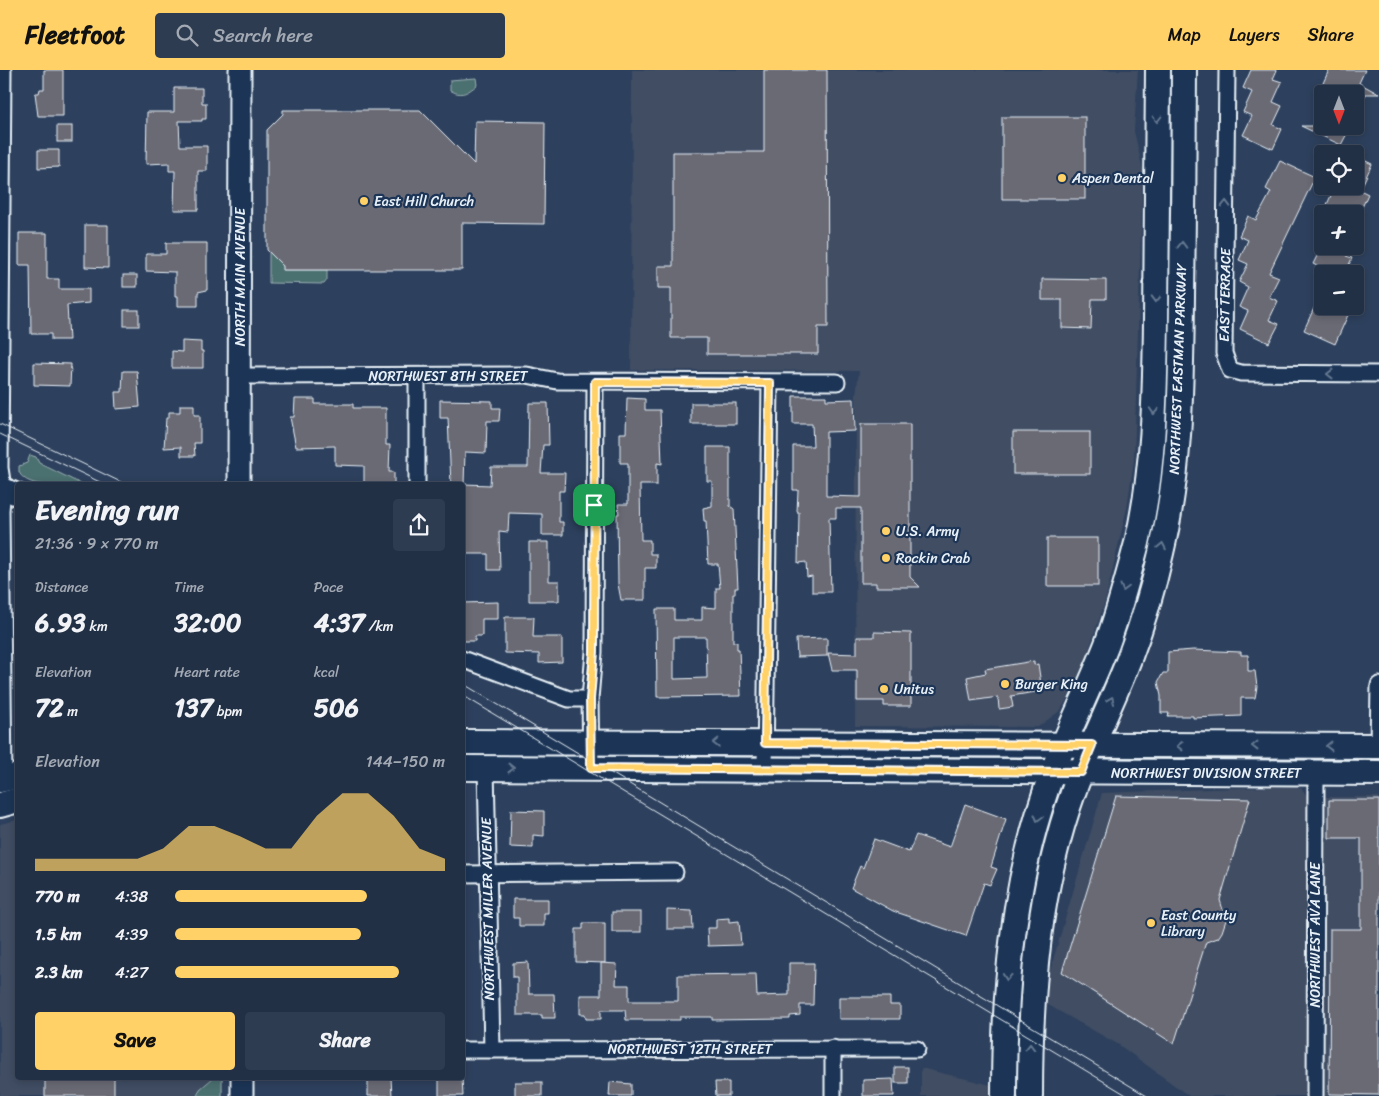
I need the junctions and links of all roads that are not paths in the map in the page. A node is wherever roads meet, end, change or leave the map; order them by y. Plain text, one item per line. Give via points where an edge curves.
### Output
1 (3, 70) edge
2 (240, 70) edge
3 (1158, 70) edge
4 (1184, 70) edge
5 (1227, 70) edge
6 (1379, 374) edge
7 (239, 376) junction
8 (417, 376) junction
9 (595, 382) junction
10 (837, 382) dead end
11 (770, 383) junction
12 (239, 482) edge
13 (417, 482) edge
14 (7, 490) edge
15 (465, 660) edge
16 (1379, 685) edge
17 (590, 699) junction
18 (465, 742) edge
19 (591, 743) junction
20 (765, 743) junction
21 (1063, 745) junction
22 (1092, 745) junction
23 (1378, 746) edge
24 (465, 768) edge
25 (486, 768) junction
26 (591, 768) junction
27 (765, 769) junction
28 (1053, 772) junction
29 (1081, 772) junction
30 (1316, 773) junction
31 (1379, 773) edge
32 (7, 778) edge
33 (15, 801) edge
34 (0, 805) edge
35 (675, 872) dead end
36 (465, 874) edge
37 (487, 874) junction
38 (833, 1048) junction
39 (917, 1049) dead end
40 (465, 1050) edge
41 (492, 1050) junction
42 (242, 1080) edge
43 (242, 1096) edge
44 (833, 1096) edge
45 (1004, 1096) edge
46 (1030, 1096) edge
47 (1314, 1096) edge

1 - 14 street via 0,468
2 - 7 street, NORTH MAIN AVENUE
3 -> 21 main road, NORTHWEST EASTMAN PARKWAY via 1155,398 1144,503 1135,550 1107,643
22 -> 4 main road, NORTHWEST EASTMAN PARKWAY via 1129,659 1147,605 1161,553 1175,476 1181,374
6 -> 5 street, EAST TERRACE via 1241,373 1230,370 1224,353
7 - 8 street, NORTHWEST 8TH STREET
7 - 12 street, NORTH MAIN AVENUE
8 - 9 street, NORTHWEST 8TH STREET via 527,375 557,381
8 - 13 street
9 - 11 street, NORTHWEST 8TH STREET
9 - 17 street via 594,652
10 - 11 street, NORTHWEST 8TH STREET
11 - 20 street
14 - 32 street via 1,520
15 - 17 street via 568,699
16 - 23 street
17 - 19 street
18 - 19 main road, NORTHWEST DIVISION STREET
20 -> 19 main road, NORTHWEST DIVISION STREET
19 - 26 street
20 - 21 main road, NORTHWEST DIVISION STREET
20 - 27 street
21 - 22 main road, NORTHWEST DIVISION STREET
21 - 28 main road, NORTHWEST EASTMAN PARKWAY
23 -> 22 main road, NORTHWEST DIVISION STREET
22 - 29 main road, NORTHWEST EASTMAN PARKWAY
24 - 25 main road, NORTHWEST DIVISION STREET
25 -> 26 main road, NORTHWEST DIVISION STREET
25 - 37 street, NORTHWEST MILLER AVENUE
26 - 27 main road, NORTHWEST DIVISION STREET
27 - 28 main road, NORTHWEST DIVISION STREET
28 - 29 main road, NORTHWEST DIVISION STREET
28 -> 45 main road, NORTHWEST EASTMAN PARKWAY via 1029,849 1016,908 1006,984
29 - 30 main road, NORTHWEST DIVISION STREET
46 -> 29 main road, NORTHWEST EASTMAN PARKWAY via 1032,997 1041,914 1054,856
30 - 31 main road, NORTHWEST DIVISION STREET
30 - 47 street, NORTHWEST AVA LANE
33 - 34 main road
35 - 37 street
36 - 37 street
37 - 41 street, NORTHWEST MILLER AVENUE
38 - 39 street, NORTHWEST 12TH STREET
38 - 41 street, NORTHWEST 12TH STREET
38 - 44 street
40 - 41 street, NORTHWEST 12TH STREET
42 - 43 street

